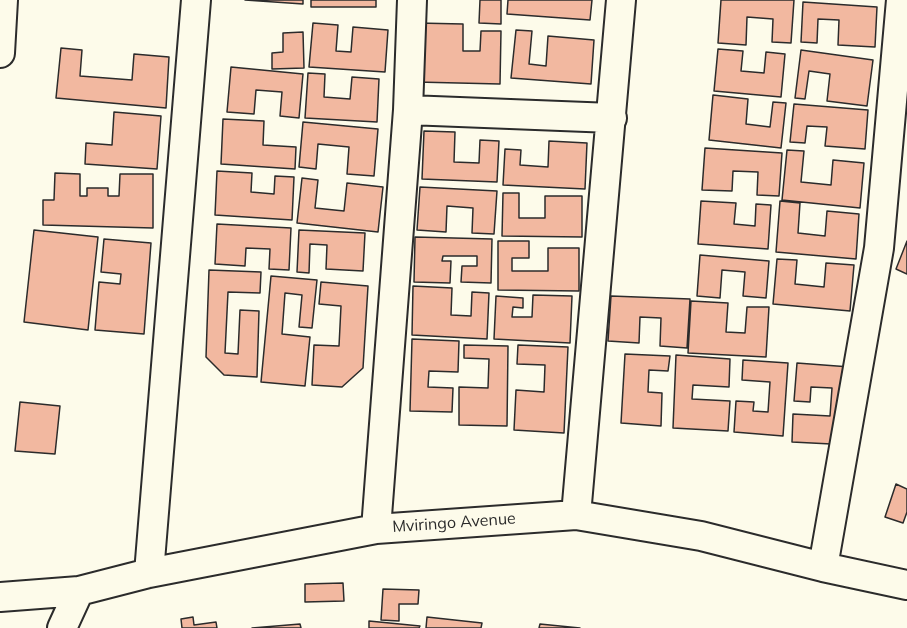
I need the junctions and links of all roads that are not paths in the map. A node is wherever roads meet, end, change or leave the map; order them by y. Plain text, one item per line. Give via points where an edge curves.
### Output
1 (3, 0) edge
2 (196, 0) edge
3 (412, 0) edge
4 (621, 0) edge
5 (901, 0) edge
6 (0, 52) edge
7 (408, 110) junction
8 (612, 118) junction
9 (576, 515) junction
10 (376, 529) junction
11 (823, 567) junction
12 (149, 573) junction
13 (907, 585) edge
14 (79, 591) junction
15 (0, 597) edge
16 (62, 628) edge

1 - 6 street
2 - 12 street
3 - 7 street
4 - 8 street
5 - 11 street via 879,248
7 - 8 street
7 - 10 street
8 - 9 street
9 - 10 street, Mviringo Avenue
9 - 11 street, Mviringo Avenue via 701,536
10 - 12 street, Mviringo Avenue
11 - 13 street, Mviringo Avenue
12 - 14 street, Mviringo Avenue
14 - 15 street, Mviringo Avenue
14 - 16 street

